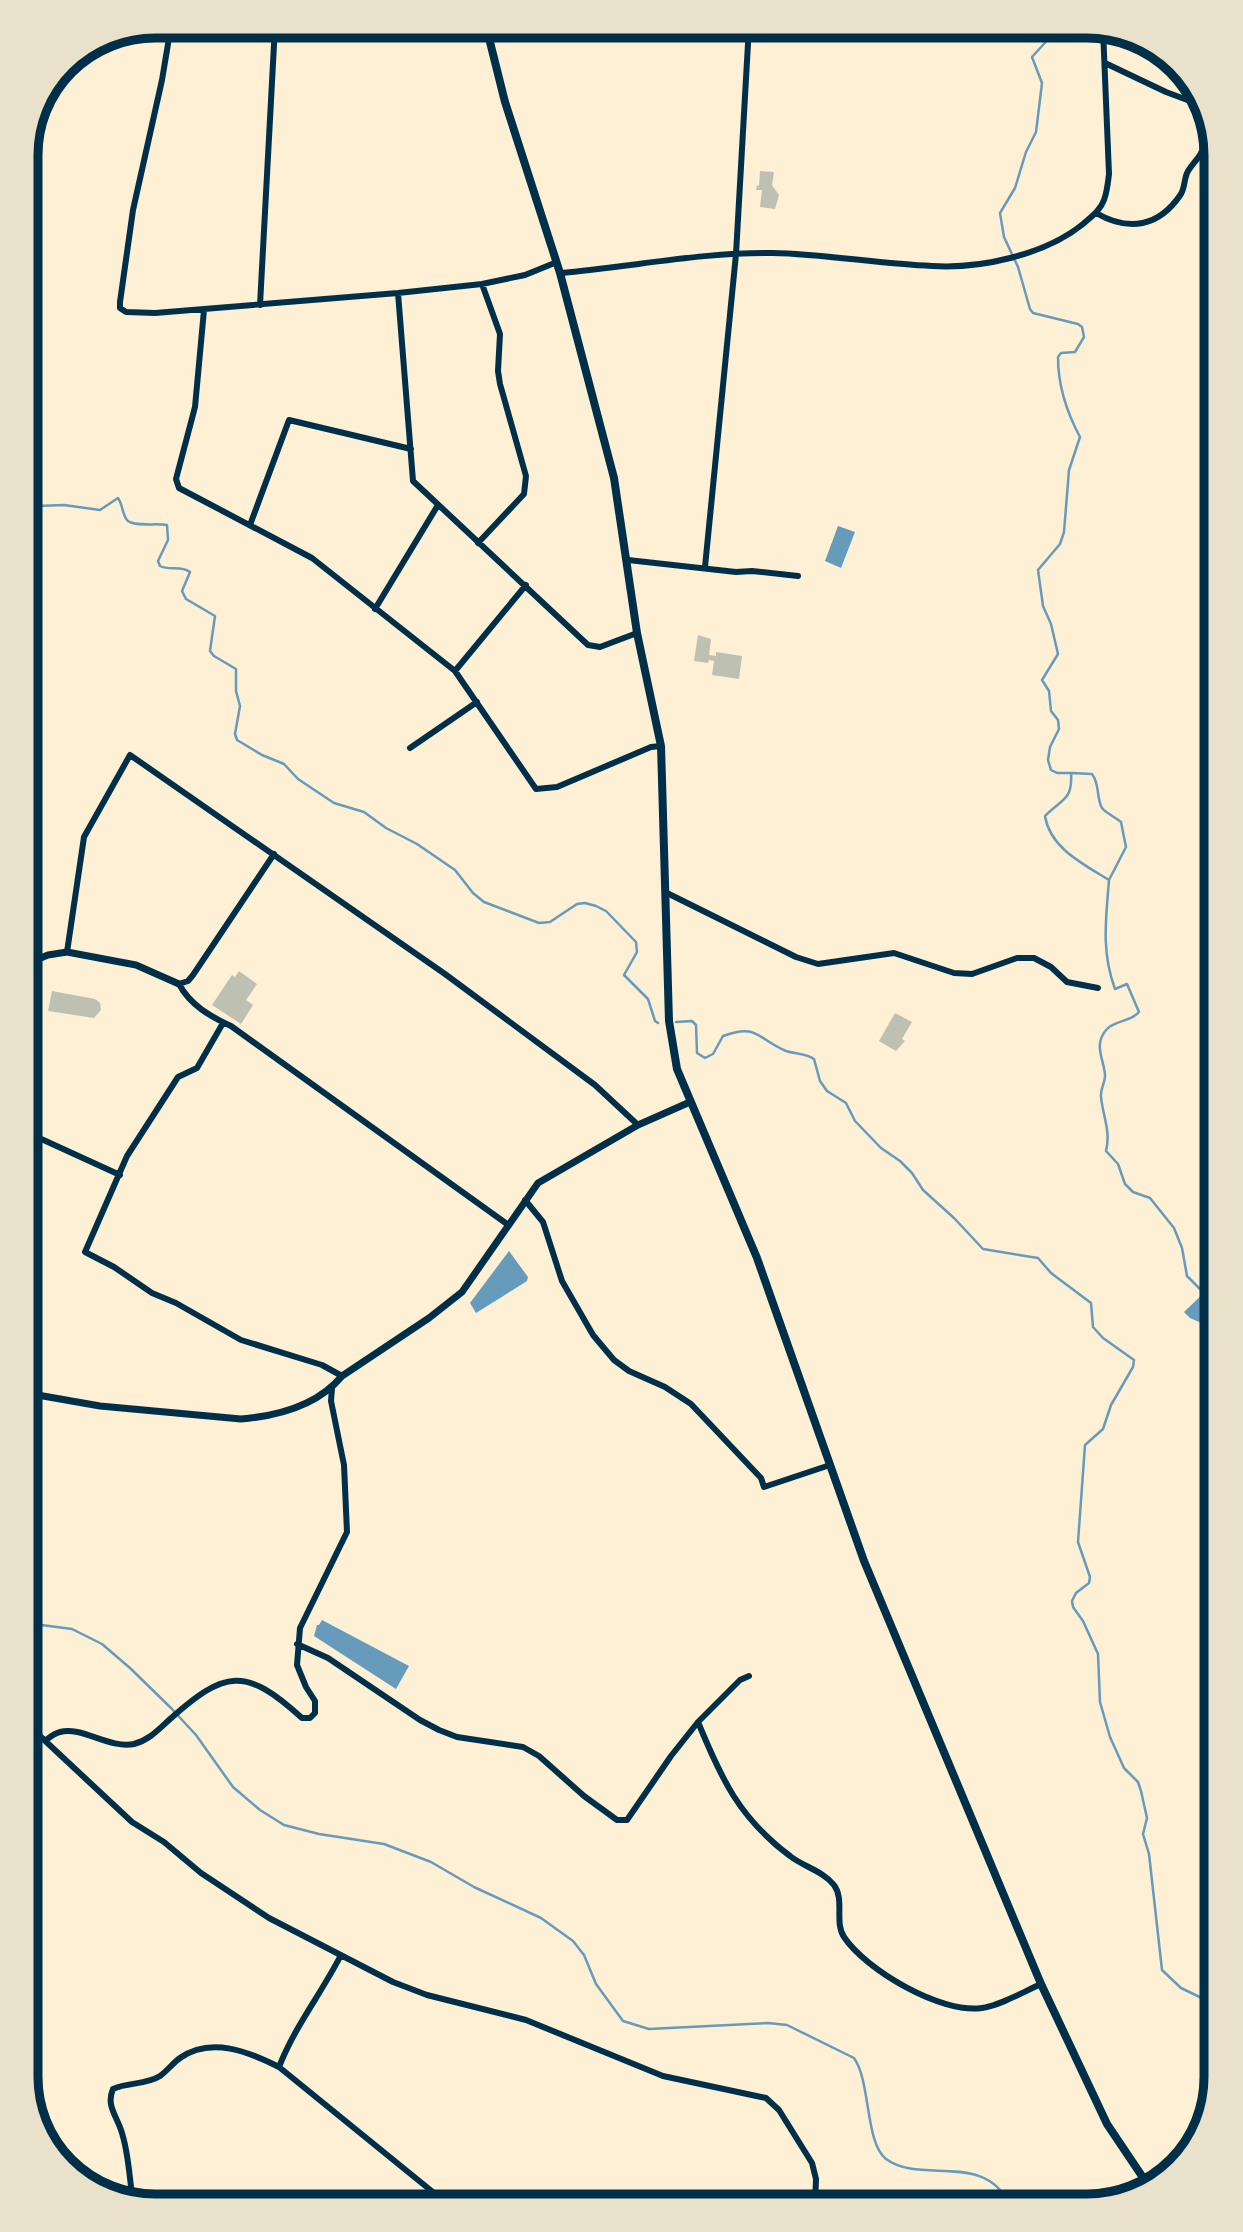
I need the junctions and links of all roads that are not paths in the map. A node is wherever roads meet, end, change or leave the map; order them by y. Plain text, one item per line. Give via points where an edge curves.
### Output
1 (169, 38) edge
2 (274, 38) edge
3 (489, 38) edge
4 (748, 39) edge
5 (1104, 40) edge
6 (1105, 63) junction
7 (1191, 101) edge
8 (1204, 146) edge
9 (1096, 213) junction
10 (736, 254) junction
11 (557, 262) junction
12 (560, 273) junction
13 (482, 284) junction
14 (398, 293) junction
15 (260, 305) junction
16 (204, 310) junction
17 (411, 449) junction
18 (438, 505) junction
19 (250, 525) junction
20 (478, 542) junction
21 (628, 560) junction
22 (705, 568) junction
23 (798, 576) dead end
24 (526, 585) junction
25 (375, 609) junction
26 (637, 633) junction
27 (455, 671) junction
28 (477, 702) junction
29 (661, 746) junction
30 (410, 748) dead end
31 (274, 854) junction
32 (665, 892) junction
33 (68, 952) junction
34 (39, 959) edge
35 (179, 984) junction
36 (1098, 988) dead end
37 (223, 1023) junction
38 (690, 1102) junction
39 (638, 1125) junction
40 (38, 1138) edge
41 (120, 1175) junction
42 (525, 1200) junction
43 (507, 1224) junction
44 (342, 1376) junction
45 (332, 1388) junction
46 (38, 1395) edge
47 (830, 1465) junction
48 (297, 1644) junction
49 (749, 1676) dead end
50 (698, 1722) junction
51 (38, 1733) edge
52 (46, 1740) junction
53 (341, 1955) junction
54 (1041, 1984) junction
55 (279, 2067) junction
56 (1144, 2179) edge
57 (132, 2191) edge
58 (434, 2193) edge
59 (815, 2194) edge

1 - 16 street via 133,209 120,308 155,313
2 - 15 street
3 - 11 main road
4 - 10 street
5 - 6 street
6 - 7 street
6 - 9 street via 1109,174 1104,201
8 - 9 street via 1187,173 1183,191 1159,216 1129,225
9 - 10 street via 1044,248 958,265
10 - 12 street
10 - 22 street
11 - 12 main road
11 - 13 street
12 - 21 main road via 614,478
13 - 14 street
13 - 20 street via 500,334 500,384 526,476 524,495
14 - 15 street
14 - 17 street
15 - 16 street
16 - 19 street via 195,407 176,479 179,488
17 - 18 street via 413,481
17 - 19 street via 289,420
18 - 20 street
18 - 25 street
19 - 25 street via 312,558
20 - 24 street
21 - 22 street
21 - 26 main road
22 - 23 street
24 - 26 street via 588,645 600,647
24 - 27 street
25 - 27 street
26 - 29 main road
27 - 28 street
28 - 29 street via 536,789 556,787
28 - 30 street
29 - 32 main road
31 - 33 street via 130,755 84,836
31 - 35 street via 193,975
31 - 39 street via 595,1085
32 - 36 street via 818,964 894,953 954,973 972,974 1017,958 1034,958 1067,982
32 - 38 main road via 671,1044
33 - 34 street
33 - 35 street via 136,965
35 - 37 street via 199,1008
37 - 41 street via 197,1068 178,1077 127,1156
37 - 43 street
38 - 39 street
38 - 47 main road via 757,1258
39 - 42 street via 557,1170 538,1183
40 - 41 street
41 - 44 street via 85,1252 241,1340 322,1365
42 - 43 street
42 - 47 street via 543,1222 562,1281 577,1310 614,1360 691,1404 761,1478 764,1487
43 - 44 street via 462,1292
44 - 45 street
45 - 46 street via 294,1408 241,1419 100,1406
45 - 48 street via 344,1465 347,1532 299,1628
47 - 54 main road via 879,1599
48 - 50 street via 328,1658 439,1730 457,1737 523,1746 617,1820 627,1820
48 - 52 street via 297,1665 315,1702 310,1718 302,1718 261,1685 227,1682 200,1693 139,1742 117,1744 69,1731
49 - 50 street via 740,1679
50 - 54 street via 735,1801 791,1857 836,1886 842,1935 877,1970 955,2007 982,2008
51 - 52 street
52 - 53 street via 132,1822 201,1873 268,1918
53 - 55 street via 290,2039
53 - 59 street via 401,1986 526,2020 653,2073 766,2098 779,2110 812,2162
54 - 56 main road via 1107,2124
55 - 57 street via 251,2053 215,2048 182,2056 160,2076 113,2089 110,2107 126,2144
55 - 58 street

